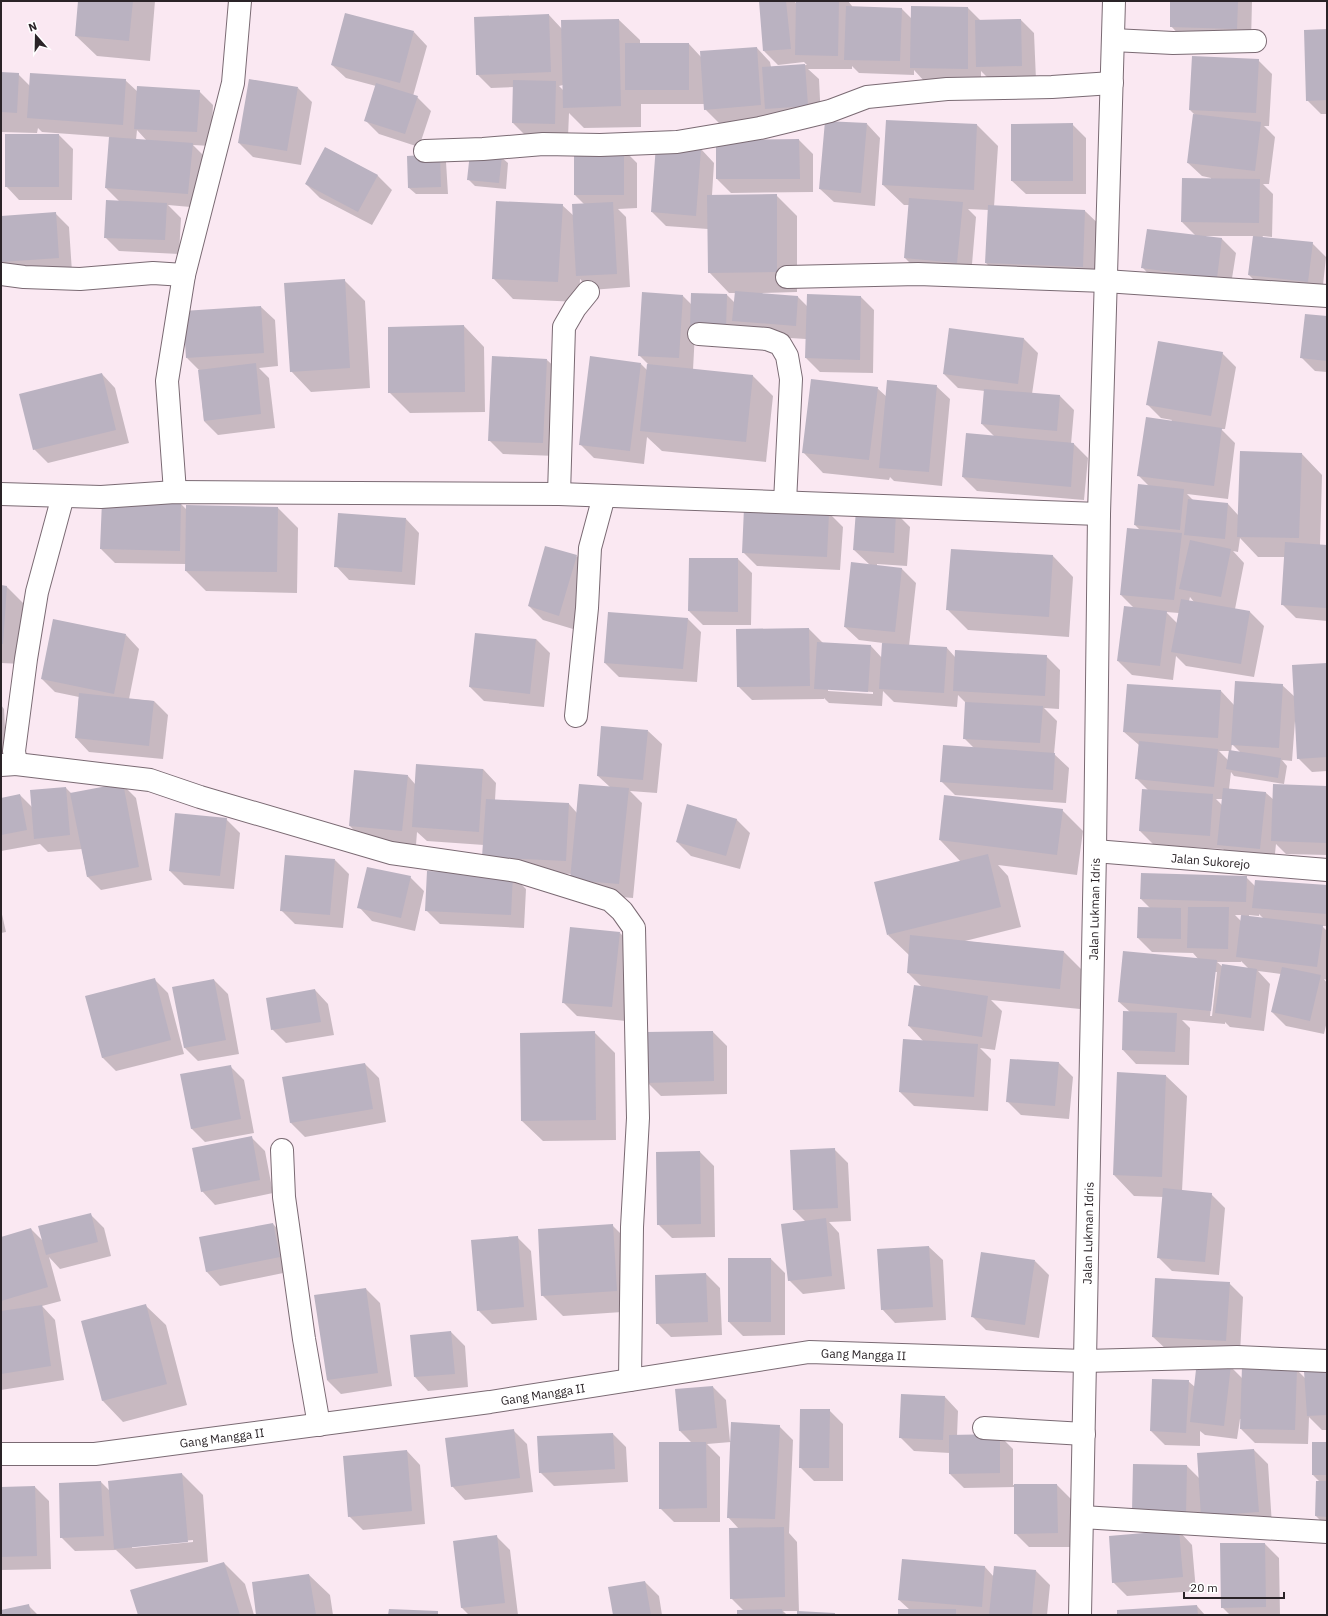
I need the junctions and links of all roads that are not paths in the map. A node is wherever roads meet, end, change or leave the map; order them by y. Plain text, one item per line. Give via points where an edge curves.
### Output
1 (240, 1) edge
2 (1114, 1) edge
3 (1113, 40) junction
4 (1255, 41) dead end
5 (1112, 83) junction
6 (425, 151) dead end
7 (1, 274) edge
8 (184, 275) junction
9 (787, 277) dead end
10 (1105, 281) junction
11 (588, 292) dead end
12 (1327, 296) edge
13 (700, 334) dead end
14 (175, 492) junction
15 (1, 494) edge
16 (560, 494) junction
17 (63, 496) junction
18 (604, 496) junction
19 (785, 502) junction
20 (1100, 514) junction
21 (576, 716) dead end
22 (9, 764) edge
23 (1095, 851) junction
24 (1327, 870) edge
25 (282, 1150) dead end
26 (1085, 1361) junction
27 (1327, 1361) edge
28 (630, 1380) junction
29 (319, 1425) junction
30 (984, 1428) dead end
31 (1084, 1434) junction
32 (1, 1454) edge
33 (1082, 1517) junction
34 (1327, 1532) edge
35 (1080, 1615) edge

1 - 8 street via 233,84
2 - 3 street, Jalan Lukman Idris
3 - 4 street via 1173,43
3 - 5 street, Jalan Lukman Idris
5 - 6 street via 947,89 867,97 830,111 760,128 677,142 543,144
5 - 10 street, Jalan Lukman Idris
7 - 8 street via 80,279 153,273
8 - 14 street via 167,381
9 - 10 street via 918,274
10 - 12 street
10 - 20 street, Jalan Lukman Idris
11 - 16 street via 564,327
13 - 19 street via 767,339 780,344 787,356 791,379
14 - 16 street
14 - 17 street via 101,497
15 - 17 street
16 - 18 street
17 - 22 street via 37,592 14,752
18 - 19 street
18 - 21 street via 590,548
19 - 20 street
20 - 23 street, Jalan Lukman Idris
22 - 28 street via 150,780 391,853 517,871 610,900 622,911 634,928 638,1118 632,1227
23 - 24 street, Jalan Sukorejo
23 - 26 street, Jalan Lukman Idris
25 - 29 street via 284,1197
26 - 27 street, Gang Mangga II via 1237,1356
26 - 28 street, Gang Mangga II via 809,1352
26 - 31 street, Jalan Lukman Idris
28 - 29 street, Gang Mangga II
29 - 32 street, Gang Mangga II via 95,1454
30 - 31 street
31 - 33 street, Jalan Lukman Idris
33 - 34 street
33 - 35 street, Jalan Lukman Idris

